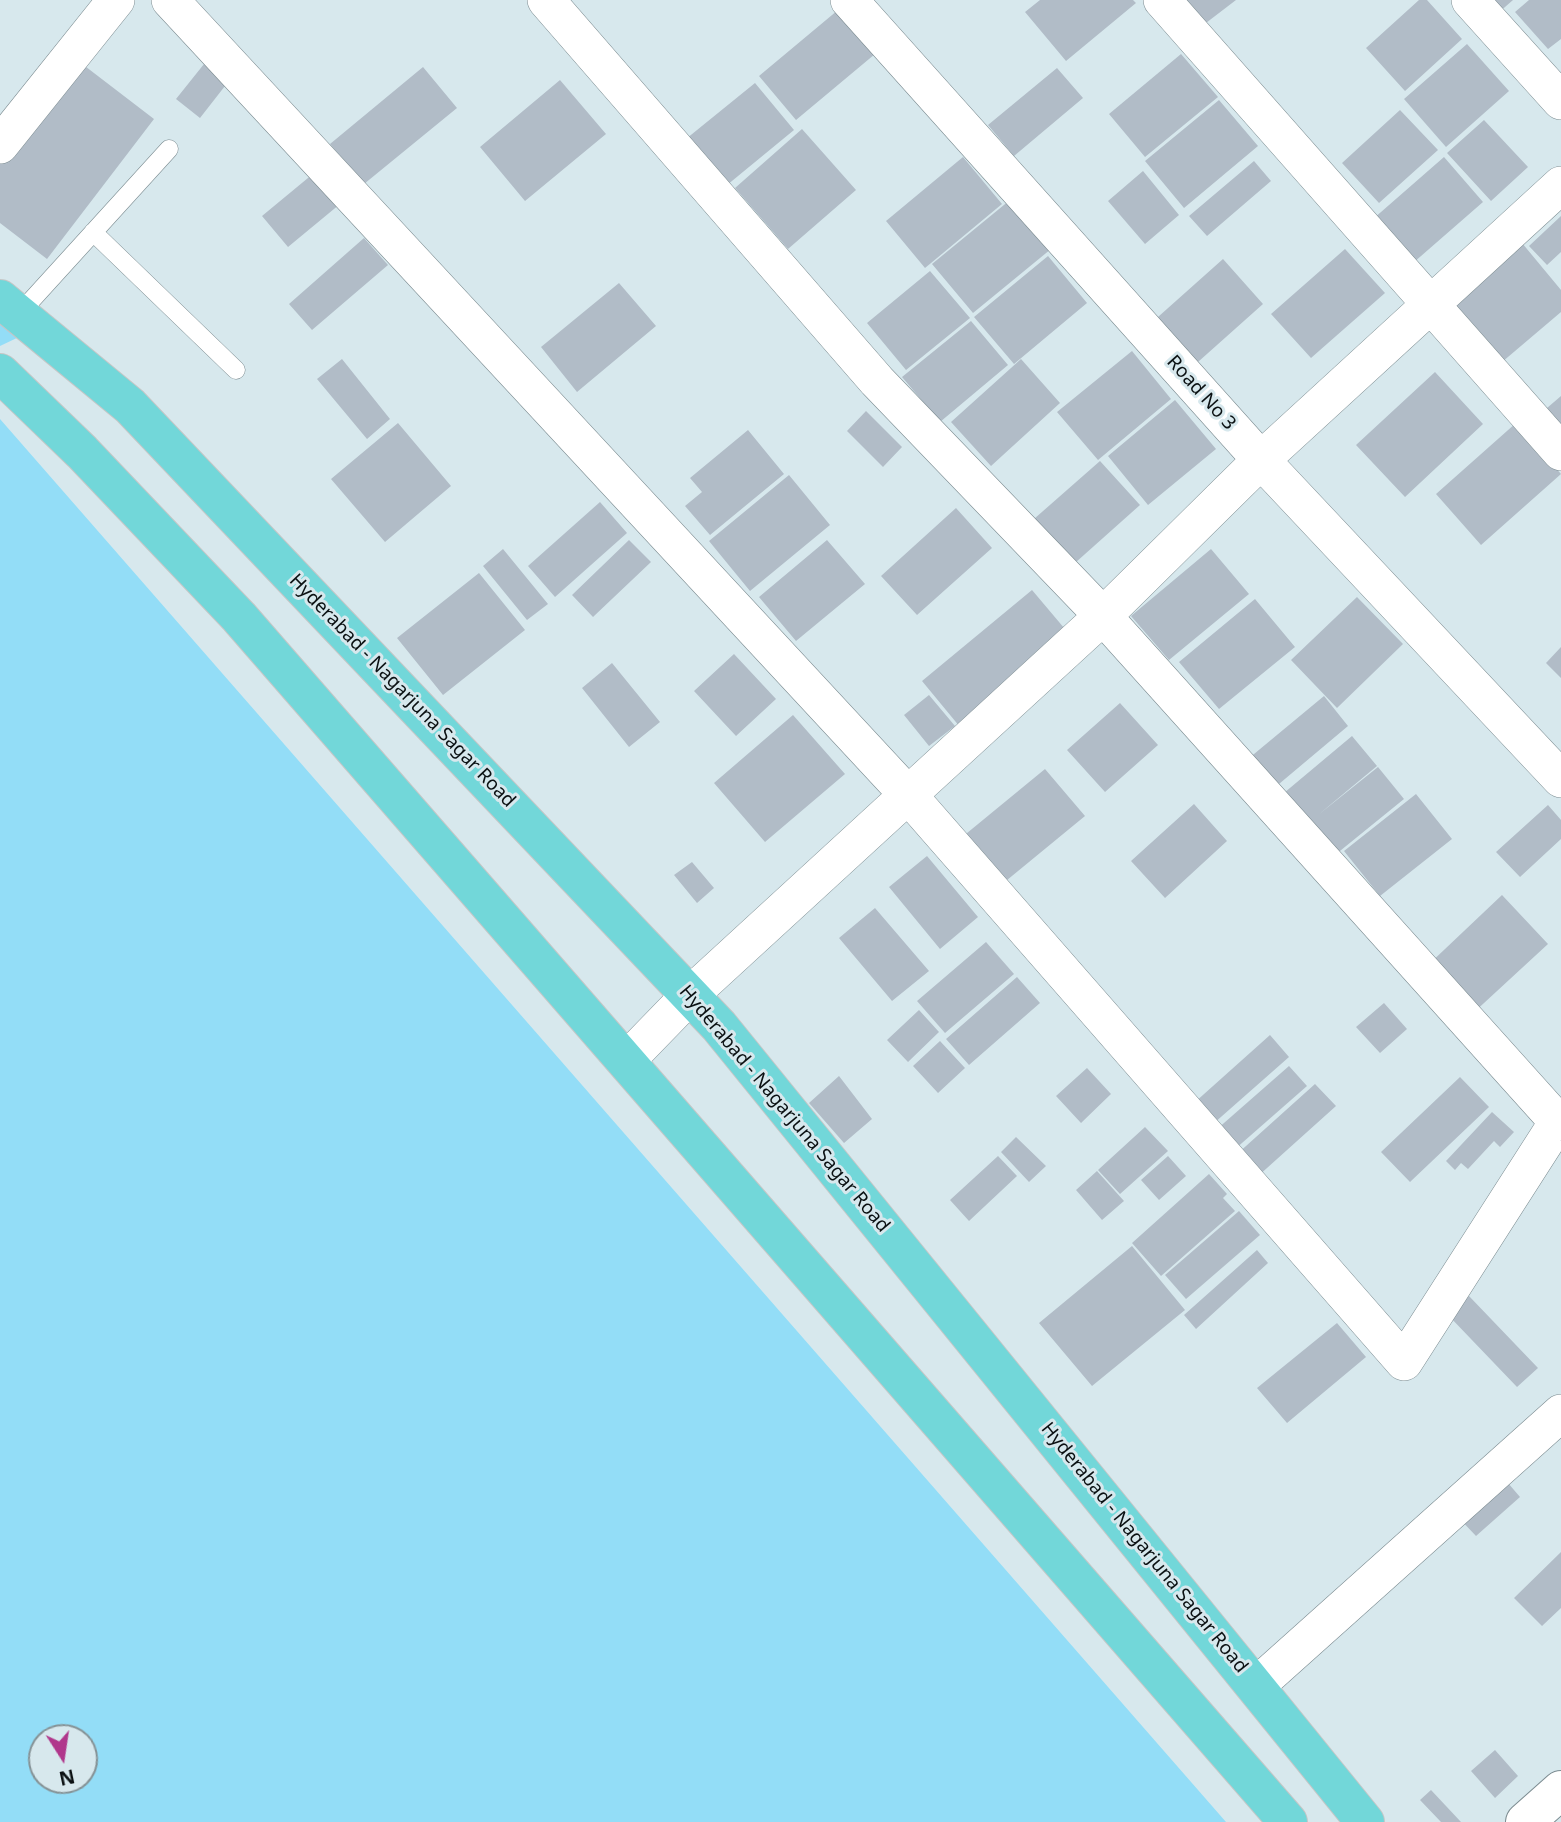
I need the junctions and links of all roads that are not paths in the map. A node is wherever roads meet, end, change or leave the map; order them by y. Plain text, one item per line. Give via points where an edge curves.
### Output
1 (116, 0) edge
2 (170, 0) edge
3 (546, 0) edge
4 (849, 0) edge
5 (1162, 0) edge
6 (1471, 0) edge
7 (1561, 101) edge
8 (0, 145) edge
9 (169, 149) dead end
10 (1561, 185) edge
11 (93, 232) junction
12 (9, 307) edge
13 (1430, 307) junction
14 (236, 369) dead end
15 (0, 373) edge
16 (1561, 452) edge
17 (1261, 460) junction
18 (1103, 616) junction
19 (1561, 779) edge
20 (909, 796) junction
21 (690, 995) junction
22 (625, 1061) junction
23 (1559, 1119) edge
24 (1561, 1413) edge
25 (1256, 1686) junction
26 (1561, 1790) edge
27 (1288, 1822) edge
28 (1364, 1822) edge
29 (1525, 1822) edge

1 - 8 street
2 - 20 street
3 - 18 street via 877,381
4 - 17 street, Road No 3
5 - 13 street
6 - 7 street
9 - 11 lane
10 - 13 street
11 - 12 lane
11 - 14 lane
12 - 21 main road, Hyderabad - Nagarjuna Sagar Road via 130,406
13 - 16 street
13 - 17 street
15 - 22 main road via 239,617
17 - 18 street
17 - 19 street, Road No 3
18 - 20 street
18 - 23 street
20 - 21 street
20 - 23 street via 1404,1362
21 - 22 street
21 - 25 main road, Hyderabad - Nagarjuna Sagar Road
22 - 27 main road
24 - 25 street
25 - 28 main road, Hyderabad - Nagarjuna Sagar Road
26 - 29 street

